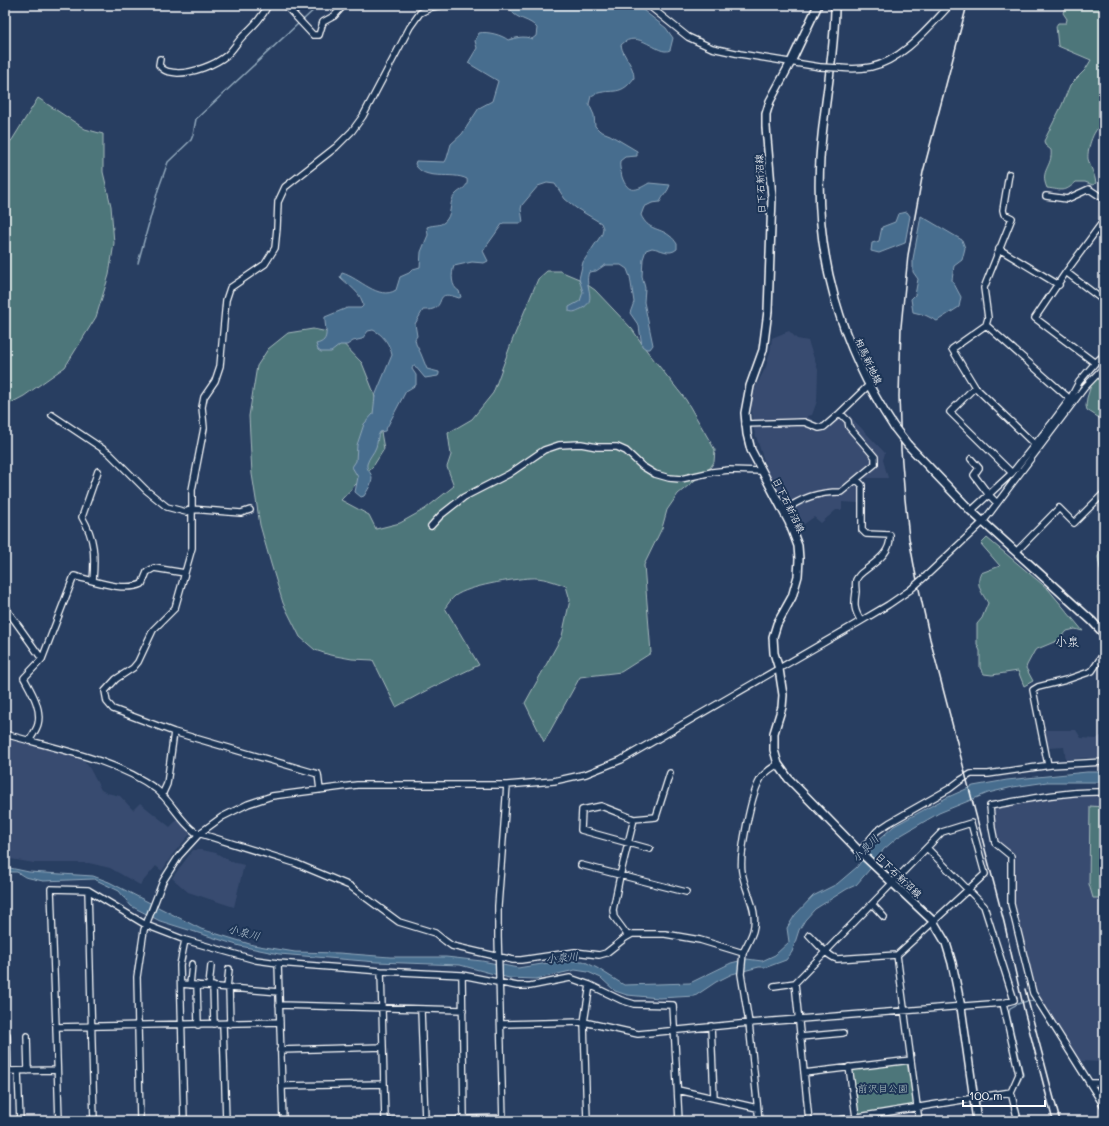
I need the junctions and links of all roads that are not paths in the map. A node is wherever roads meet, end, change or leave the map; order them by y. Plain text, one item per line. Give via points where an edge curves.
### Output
1 (268, 5) edge
2 (285, 5) edge
3 (344, 5) edge
4 (442, 5) edge
5 (648, 5) edge
6 (818, 5) edge
7 (835, 5) edge
8 (950, 5) edge
9 (160, 59) dead end
10 (791, 62) junction
11 (1009, 174) dead end
12 (1046, 196) dead end
13 (1104, 199) edge
14 (1104, 220) edge
15 (1102, 229) edge
16 (999, 249) junction
17 (1066, 272) junction
18 (1059, 285) junction
19 (1104, 301) edge
20 (986, 325) junction
21 (1104, 356) edge
22 (1095, 362) junction
23 (1104, 367) edge
24 (869, 386) junction
25 (975, 387) junction
26 (1070, 399) junction
27 (840, 413) junction
28 (52, 415) dead end
29 (745, 424) junction
30 (1035, 445) junction
31 (971, 459) dead end
32 (98, 471) dead end
33 (761, 471) junction
34 (1012, 473) junction
35 (857, 480) junction
36 (1104, 492) edge
37 (989, 495) junction
38 (997, 503) junction
39 (191, 509) junction
40 (250, 510) dead end
41 (783, 511) junction
42 (971, 511) junction
43 (983, 522) junction
44 (431, 526) dead end
45 (1016, 552) junction
46 (185, 573) junction
47 (93, 581) junction
48 (5, 607) edge
49 (861, 621) junction
50 (1103, 632) edge
51 (1104, 653) edge
52 (42, 659) junction
53 (779, 669) junction
54 (174, 732) junction
55 (5, 734) edge
56 (29, 741) junction
57 (1104, 762) edge
58 (778, 764) junction
59 (1048, 765) junction
60 (670, 773) dead end
61 (507, 785) junction
62 (320, 790) junction
63 (1104, 792) edge
64 (162, 795) junction
65 (634, 819) junction
66 (200, 833) junction
67 (628, 843) junction
68 (927, 848) junction
69 (650, 849) dead end
70 (861, 852) junction
71 (581, 865) dead end
72 (620, 876) junction
73 (893, 882) junction
74 (968, 889) junction
75 (88, 890) junction
76 (686, 892) dead end
77 (872, 904) junction
78 (884, 917) dead end
79 (933, 921) junction
80 (147, 922) junction
81 (809, 935) dead end
82 (628, 936) junction
83 (185, 940) junction
84 (826, 952) junction
85 (742, 954) junction
86 (897, 955) junction
87 (498, 956) junction
88 (278, 963) junction
89 (192, 964) dead end
90 (211, 966) dead end
91 (229, 969) dead end
92 (381, 971) junction
93 (462, 975) junction
94 (499, 983) junction
95 (795, 983) junction
96 (180, 984) junction
97 (190, 985) junction
98 (197, 985) junction
99 (590, 985) junction
100 (211, 986) junction
101 (774, 986) dead end
102 (228, 988) junction
103 (279, 992) junction
104 (1003, 1003) junction
105 (279, 1005) junction
106 (961, 1006) junction
107 (382, 1008) junction
108 (421, 1010) junction
109 (463, 1010) junction
110 (904, 1010) junction
111 (798, 1019) junction
112 (280, 1022) junction
113 (584, 1022) junction
114 (749, 1022) junction
115 (214, 1024) junction
116 (223, 1024) junction
117 (230, 1024) junction
118 (501, 1024) junction
119 (181, 1025) junction
120 (198, 1025) junction
121 (91, 1026) junction
122 (137, 1026) junction
123 (711, 1026) junction
124 (56, 1027) junction
125 (675, 1029) junction
126 (843, 1033) dead end
127 (7, 1035) dead end
128 (28, 1036) dead end
129 (800, 1037) junction
130 (383, 1047) junction
131 (280, 1050) junction
132 (911, 1060) junction
133 (849, 1067) junction
134 (56, 1070) junction
135 (7, 1071) edge
136 (18, 1071) junction
137 (28, 1071) junction
138 (804, 1073) junction
139 (1104, 1083) edge
140 (384, 1084) junction
141 (1090, 1084) junction
142 (282, 1086) junction
143 (678, 1090) junction
144 (1011, 1092) junction
145 (714, 1098) junction
146 (974, 1099) junction
147 (1104, 1106) edge
148 (758, 1108) junction
149 (917, 1108) junction
150 (856, 1117) junction
151 (464, 1119) junction
152 (503, 1119) edge
153 (425, 1120) junction
154 (20, 1121) edge
155 (59, 1121) edge
156 (94, 1121) edge
157 (140, 1121) edge
158 (184, 1121) edge
159 (226, 1121) edge
160 (283, 1121) edge
161 (386, 1121) edge
162 (588, 1121) edge
163 (679, 1121) edge
164 (759, 1121) edge
165 (809, 1121) edge
166 (834, 1121) edge
167 (919, 1121) edge
168 (977, 1121) edge
169 (1018, 1121) edge

1 - 9 street via 258,22 227,55 206,67 194,72 168,72 162,69
2 - 3 street via 313,35 319,35 323,22 334,16
4 - 39 street via 420,13 410,27 363,116 352,131 285,188 278,202 275,248 265,264 230,288 226,300 220,366 202,407 204,428 192,490
5 - 10 street via 692,40 712,48
6 - 10 main road, 日下石新沼線
7 - 24 main road, 相馬新地線 via 820,159 819,188 823,244 826,267 842,322
8 - 10 street, bridge via 896,57 871,67 820,67
10 - 29 main road, 日下石新沼線 via 770,101 766,114 772,197 768,311 762,350 747,400
11 - 16 street via 1003,210 1004,214 1012,218
12 - 13 street via 1067,199 1089,189
14 - 15 street
15 - 17 street
16 - 18 street
16 - 20 street via 984,288 988,318
17 - 18 street
17 - 19 street
18 - 22 street via 1035,318
20 - 25 street via 952,350
20 - 26 street
21 - 22 street
22 - 26 street via 1079,382
23 - 38 street via 1084,388
24 - 27 street
24 - 42 main road, 相馬新地線, bridge via 908,445
25 - 30 street
25 - 34 street via 950,412
26 - 30 street
27 - 29 street via 824,427 819,428 804,422
27 - 35 street via 875,458 875,464
28 - 39 street via 109,453 146,490 167,506 186,512
29 - 33 main road, 日下石新沼線 via 751,450
30 - 34 street
31 - 37 street via 979,468 974,474
32 - 47 street via 82,517 92,540
33 - 41 main road, 日下石新沼線
33 - 44 street via 729,470 681,479 669,478 655,474 617,447 581,444 559,446 544,450 509,474 464,497 446,510
34 - 37 street
35 - 41 street via 841,492 827,492 808,497
35 - 49 street via 862,485 862,530 866,534 890,536 891,543 888,551 856,580 854,603
36 - 45 street via 1074,523 1060,508
37 - 38 street
37 - 42 street
38 - 43 street
39 - 40 street via 241,513
39 - 46 street via 192,548
41 - 53 main road, 日下石新沼線 via 794,535 799,559 798,576 792,597 773,637
42 - 43 main road, 相馬新地線
43 - 45 main road, 相馬新地線
43 - 49 street, bridge via 910,590
45 - 50 main road, 相馬新地線
46 - 47 street via 154,568 148,572 142,584 126,588
46 - 54 street via 175,608 153,630 133,668 116,679 105,692 107,702 113,709
47 - 52 street via 74,576
48 - 52 street
49 - 53 street
51 - 59 street via 1092,670 1033,690
52 - 56 street via 24,678 38,709 38,724
53 - 58 main road, 日下石新沼線 via 783,695 774,733 774,750
53 - 61 street via 621,760 586,774 554,781
54 - 62 street via 318,774
54 - 64 street via 167,784
55 - 56 street
56 - 64 street via 111,765
57 - 59 street
58 - 70 main road, 日下石新沼線 via 788,778
58 - 85 street via 760,778 741,852 742,872 753,906 754,922 753,931
59 - 70 street via 971,774 877,831
60 - 65 street via 656,817
61 - 62 street via 357,785
61 - 87 street via 498,906
62 - 66 street via 272,796 248,804 222,817
63 - 141 street via 1052,795 990,806 995,844 1012,856 1011,904 1033,993
64 - 66 street via 188,827
65 - 67 street
65 - 67 street via 601,806 582,810 581,830
66 - 80 street via 179,856 163,881
66 - 87 street via 295,863 350,886 399,922 435,933 452,946
67 - 69 street
67 - 72 street
68 - 73 street
68 - 74 street
68 - 74 street via 942,832 971,823 985,874
70 - 73 main road, 日下石新沼線
71 - 72 street
72 - 76 street
72 - 82 street via 613,910 614,917
73 - 77 street
73 - 79 main road, 日下石新沼線
74 - 79 street
74 - 104 street via 984,906 1014,1000
75 - 80 street
75 - 121 street
75 - 124 street via 51,889
77 - 78 street
77 - 84 street
79 - 86 street
79 - 106 main road, 日下石新沼線 via 946,943
80 - 83 street
80 - 122 street via 136,977
81 - 84 street
82 - 85 street via 665,934 700,940
82 - 87 street via 606,953 574,952 514,960
83 - 88 street via 256,960
83 - 96 street via 180,965
84 - 86 street via 837,959
84 - 95 street
85 - 114 street via 741,974
86 - 110 street
87 - 94 street
88 - 92 street
88 - 103 street
89 - 97 street
90 - 100 street
91 - 102 street
92 - 93 street
92 - 107 street
93 - 94 street
93 - 109 street
94 - 99 street via 530,986 570,978
94 - 118 street
95 - 101 street
95 - 111 street
96 - 97 street
96 - 119 street
97 - 98 street
98 - 100 street
98 - 120 street
99 - 113 street
99 - 125 street via 634,1004 674,1005
100 - 102 street
100 - 115 street
102 - 103 street
102 - 117 street
103 - 105 street
104 - 106 street
104 - 144 street via 1020,1074
105 - 107 street
105 - 112 street
106 - 110 street
106 - 146 main road, 日下石新沼線
107 - 108 street
107 - 130 street
108 - 109 street
108 - 153 street
109 - 151 street
110 - 111 street
110 - 132 street
111 - 114 street
111 - 129 street
112 - 117 street
112 - 131 street
113 - 118 street
113 - 125 street via 638,1034
113 - 162 street
114 - 123 street
114 - 148 street
115 - 116 street
115 - 120 street
116 - 117 street
116 - 159 street
118 - 152 street
119 - 120 street
119 - 122 street
119 - 158 street
121 - 122 street
121 - 124 street
121 - 156 street
122 - 157 street
123 - 125 street
123 - 145 street
124 - 134 street
125 - 143 street
126 - 129 street
127 - 135 street
128 - 137 street
129 - 138 street
130 - 131 street
130 - 140 street
131 - 142 street
132 - 133 street
132 - 149 street
133 - 138 street
133 - 150 street
134 - 137 street
134 - 155 street
135 - 136 street
136 - 137 street
136 - 154 street
138 - 165 street
139 - 141 street
140 - 142 street
140 - 161 street
141 - 147 street
142 - 160 street
143 - 145 street
143 - 163 street
144 - 146 street
144 - 169 street
145 - 148 street
146 - 149 street
146 - 168 main road, 日下石新沼線
148 - 164 street
149 - 150 street
149 - 167 street
150 - 166 street
151 - 152 street
151 - 153 street
153 - 161 street

